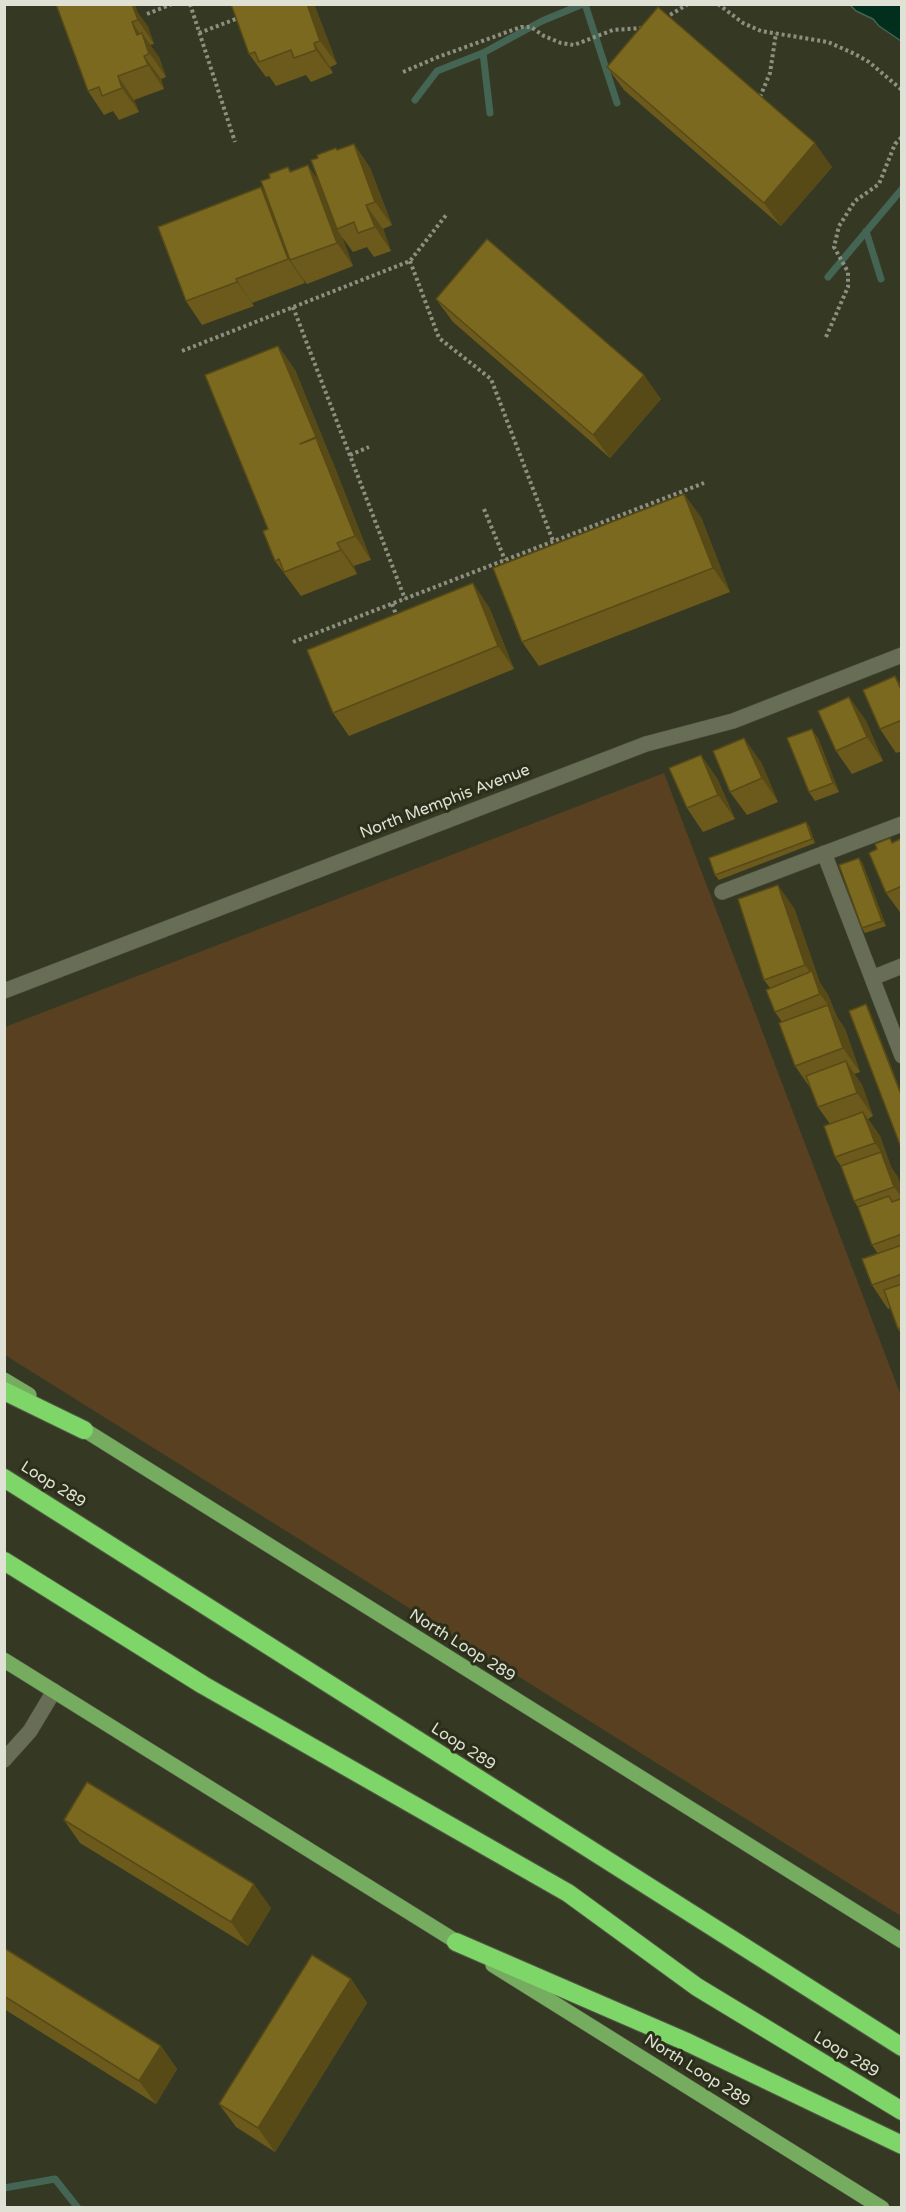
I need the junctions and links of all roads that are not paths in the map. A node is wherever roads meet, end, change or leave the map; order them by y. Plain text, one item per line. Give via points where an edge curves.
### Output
1 (902, 655) edge
2 (902, 824) edge
3 (824, 853) junction
4 (722, 892) dead end
5 (902, 966) edge
6 (872, 978) junction
7 (4, 991) edge
8 (902, 1056) edge
9 (4, 1380) edge
10 (4, 1391) edge
11 (84, 1430) junction
12 (4, 1478) edge
13 (4, 1561) edge
14 (4, 1660) edge
15 (54, 1691) junction
16 (4, 1760) edge
17 (902, 1941) edge
18 (456, 1942) junction
19 (902, 2047) edge
20 (902, 2112) edge
21 (902, 2145) edge
22 (882, 2208) edge

1 - 7 street, North Memphis Avenue via 733,721 646,744
2 - 3 street
3 - 4 street
3 - 6 street
5 - 6 street
6 - 8 street
9 - 11 main road, North Loop 289
10 - 11 highway
11 - 17 main road, North Loop 289
12 - 19 highway, Loop 289
13 - 20 highway, Loop 289 via 203,1685 568,1893 697,1987
14 - 15 main road, North Loop 289
15 - 16 street via 30,1731
15 - 18 main road, North Loop 289
18 - 21 highway via 689,2043
18 - 22 main road, North Loop 289

